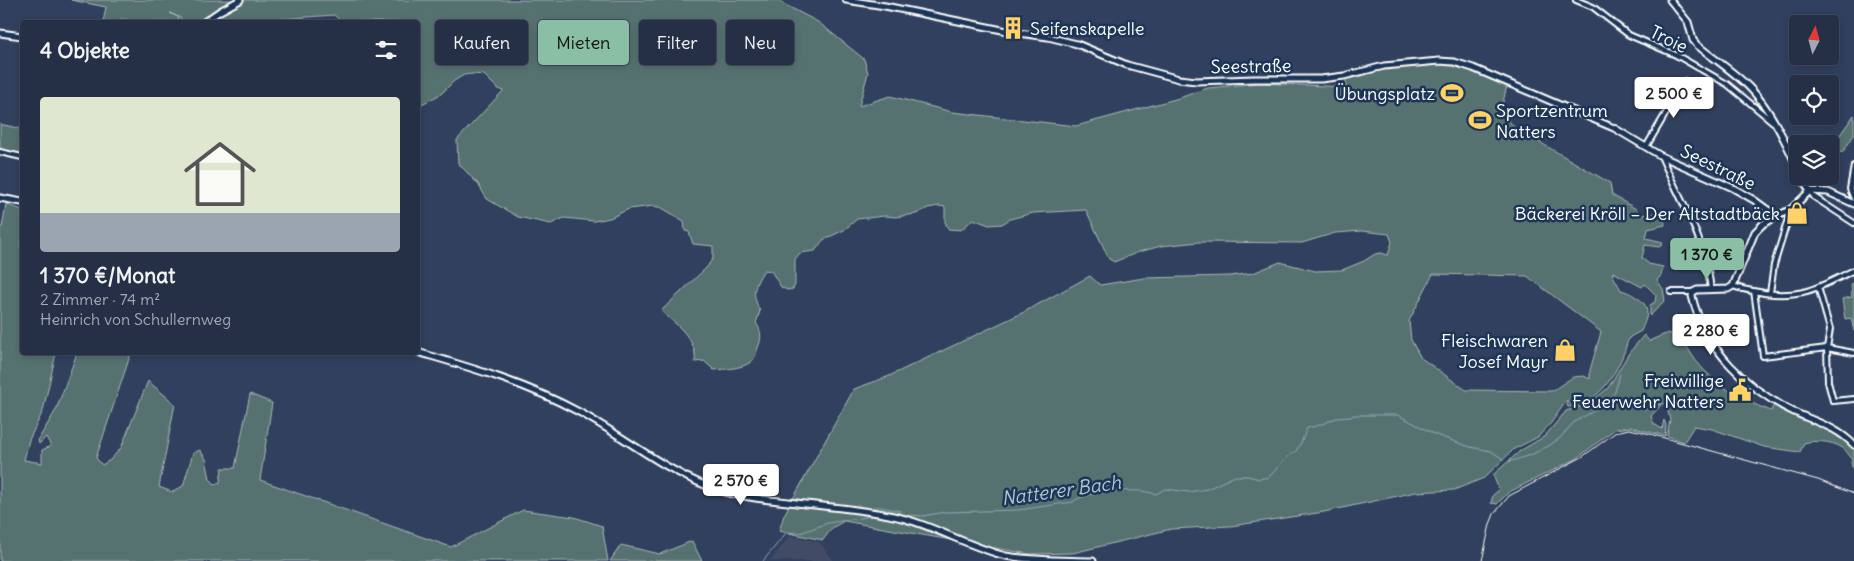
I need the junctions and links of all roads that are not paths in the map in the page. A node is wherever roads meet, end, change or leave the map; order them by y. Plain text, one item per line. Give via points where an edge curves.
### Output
1 (240, 0) edge
2 (846, 0) edge
3 (1576, 0) edge
4 (1670, 0) edge
5 (207, 20) edge
6 (0, 33) edge
7 (20, 36) edge
8 (1685, 82) dead end
9 (1773, 122) junction
10 (1646, 147) junction
11 (1789, 150) edge
12 (0, 152) edge
13 (1661, 156) junction
14 (20, 157) edge
15 (1854, 166) edge
16 (1806, 185) edge
17 (1810, 191) junction
18 (0, 198) edge
19 (1854, 199) edge
20 (20, 202) edge
21 (1854, 204) edge
22 (1791, 209) junction
23 (1776, 216) junction
24 (1788, 221) junction
25 (1854, 223) edge
26 (1854, 270) edge
27 (1733, 286) junction
28 (1818, 287) junction
29 (1711, 290) junction
30 (1754, 291) junction
31 (1671, 292) dead end
32 (1693, 292) junction
33 (1770, 294) junction
34 (1827, 348) junction
35 (1854, 352) edge
36 (420, 353) edge
37 (1854, 399) edge
38 (1854, 445) edge
39 (1093, 561) edge

1 - 5 street
2 - 10 street, Seestraße via 1055,38 1127,65 1196,82 1321,79 1384,66 1454,62 1614,128
3 - 9 street, Troie via 1592,7 1629,35 1676,55 1727,84
4 - 9 street via 1688,22 1695,42 1749,86
6 - 7 street
8 - 10 street
9 - 11 street
10 - 13 street, Seestraße
12 - 14 street
13 - 23 street, Seestraße via 1733,188
13 - 29 street via 1702,245
15 - 19 street via 1850,188
16 - 17 street
17 - 21 street via 1828,192
17 - 22 street
17 - 25 street via 1814,198
18 - 20 street
22 - 23 street
22 - 24 street
23 - 24 street
23 - 27 street via 1755,232
24 - 33 street via 1774,265
26 - 28 street
27 - 29 street
27 - 30 street
28 - 33 street via 1797,294
28 - 34 street via 1830,330
29 - 32 street
30 - 33 street
30 - 34 street via 1763,356
31 - 32 street
32 - 38 street via 1703,326 1720,352 1744,378 1762,394 1836,429
34 - 35 street
34 - 37 street via 1828,382 1833,401
36 - 39 street via 491,374 546,396 686,476 719,490 757,499 899,517 1015,558

